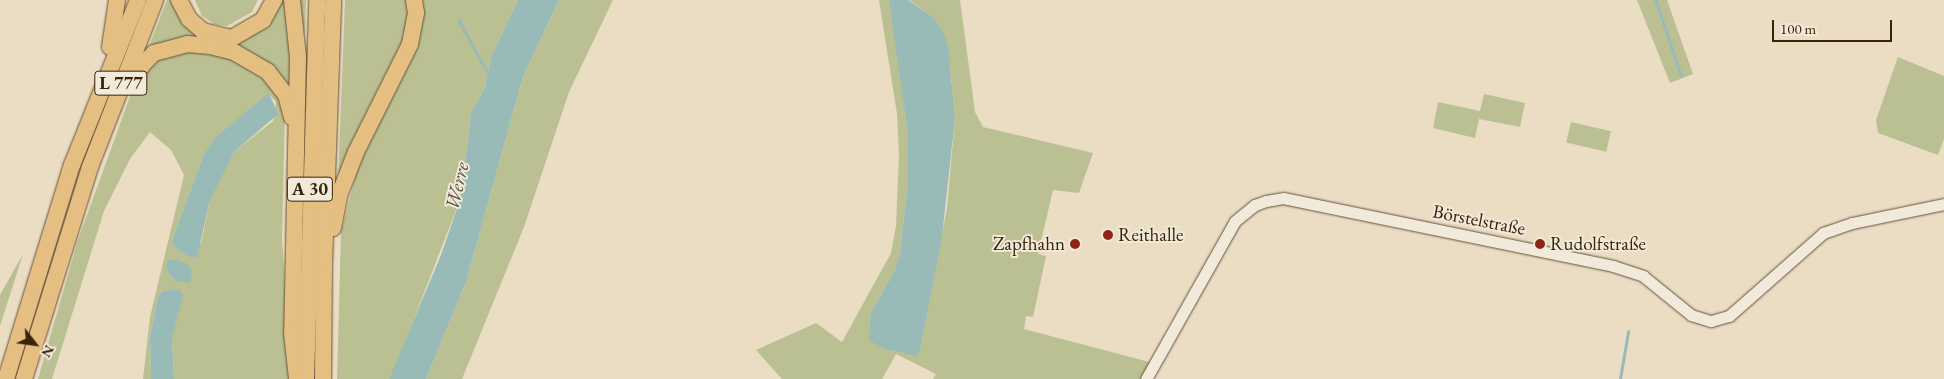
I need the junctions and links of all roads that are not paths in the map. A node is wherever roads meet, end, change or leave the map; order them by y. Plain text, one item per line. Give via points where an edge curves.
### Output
1 (117, 0) edge
2 (138, 0) edge
3 (155, 0) edge
4 (180, 0) edge
5 (274, 0) edge
6 (292, 0) edge
7 (317, 0) edge
8 (334, 0) edge
9 (414, 0) edge
10 (72, 165) junction
11 (90, 167) junction
12 (294, 185) junction
13 (1943, 204) edge
14 (322, 337) junction
15 (6, 379) edge
16 (24, 379) edge
17 (297, 379) edge
18 (306, 379) edge
19 (323, 379) edge
20 (1146, 379) edge

1 - 10 highway via 113,35 76,140
2 - 10 highway, L 777
3 - 11 highway, L 777
4 - 5 highway via 189,19 204,31 232,38 263,20
6 - 12 highway via 298,57
7 - 18 highway, A 30
8 - 14 highway, A 30
9 - 14 highway via 416,13 410,44 356,152 340,193 333,228 328,319
10 - 15 highway, L 777
11 - 12 highway via 101,157 134,74 154,53 188,44 234,52 254,61 277,81 292,116 291,177
11 - 16 highway, L 777
12 - 17 highway via 292,333
13 - 20 street, Börstelstraße via 1842,225 1810,243 1729,316 1711,321 1691,315 1643,276 1613,266 1283,198 1266,200 1235,221
14 - 19 highway, A 30

